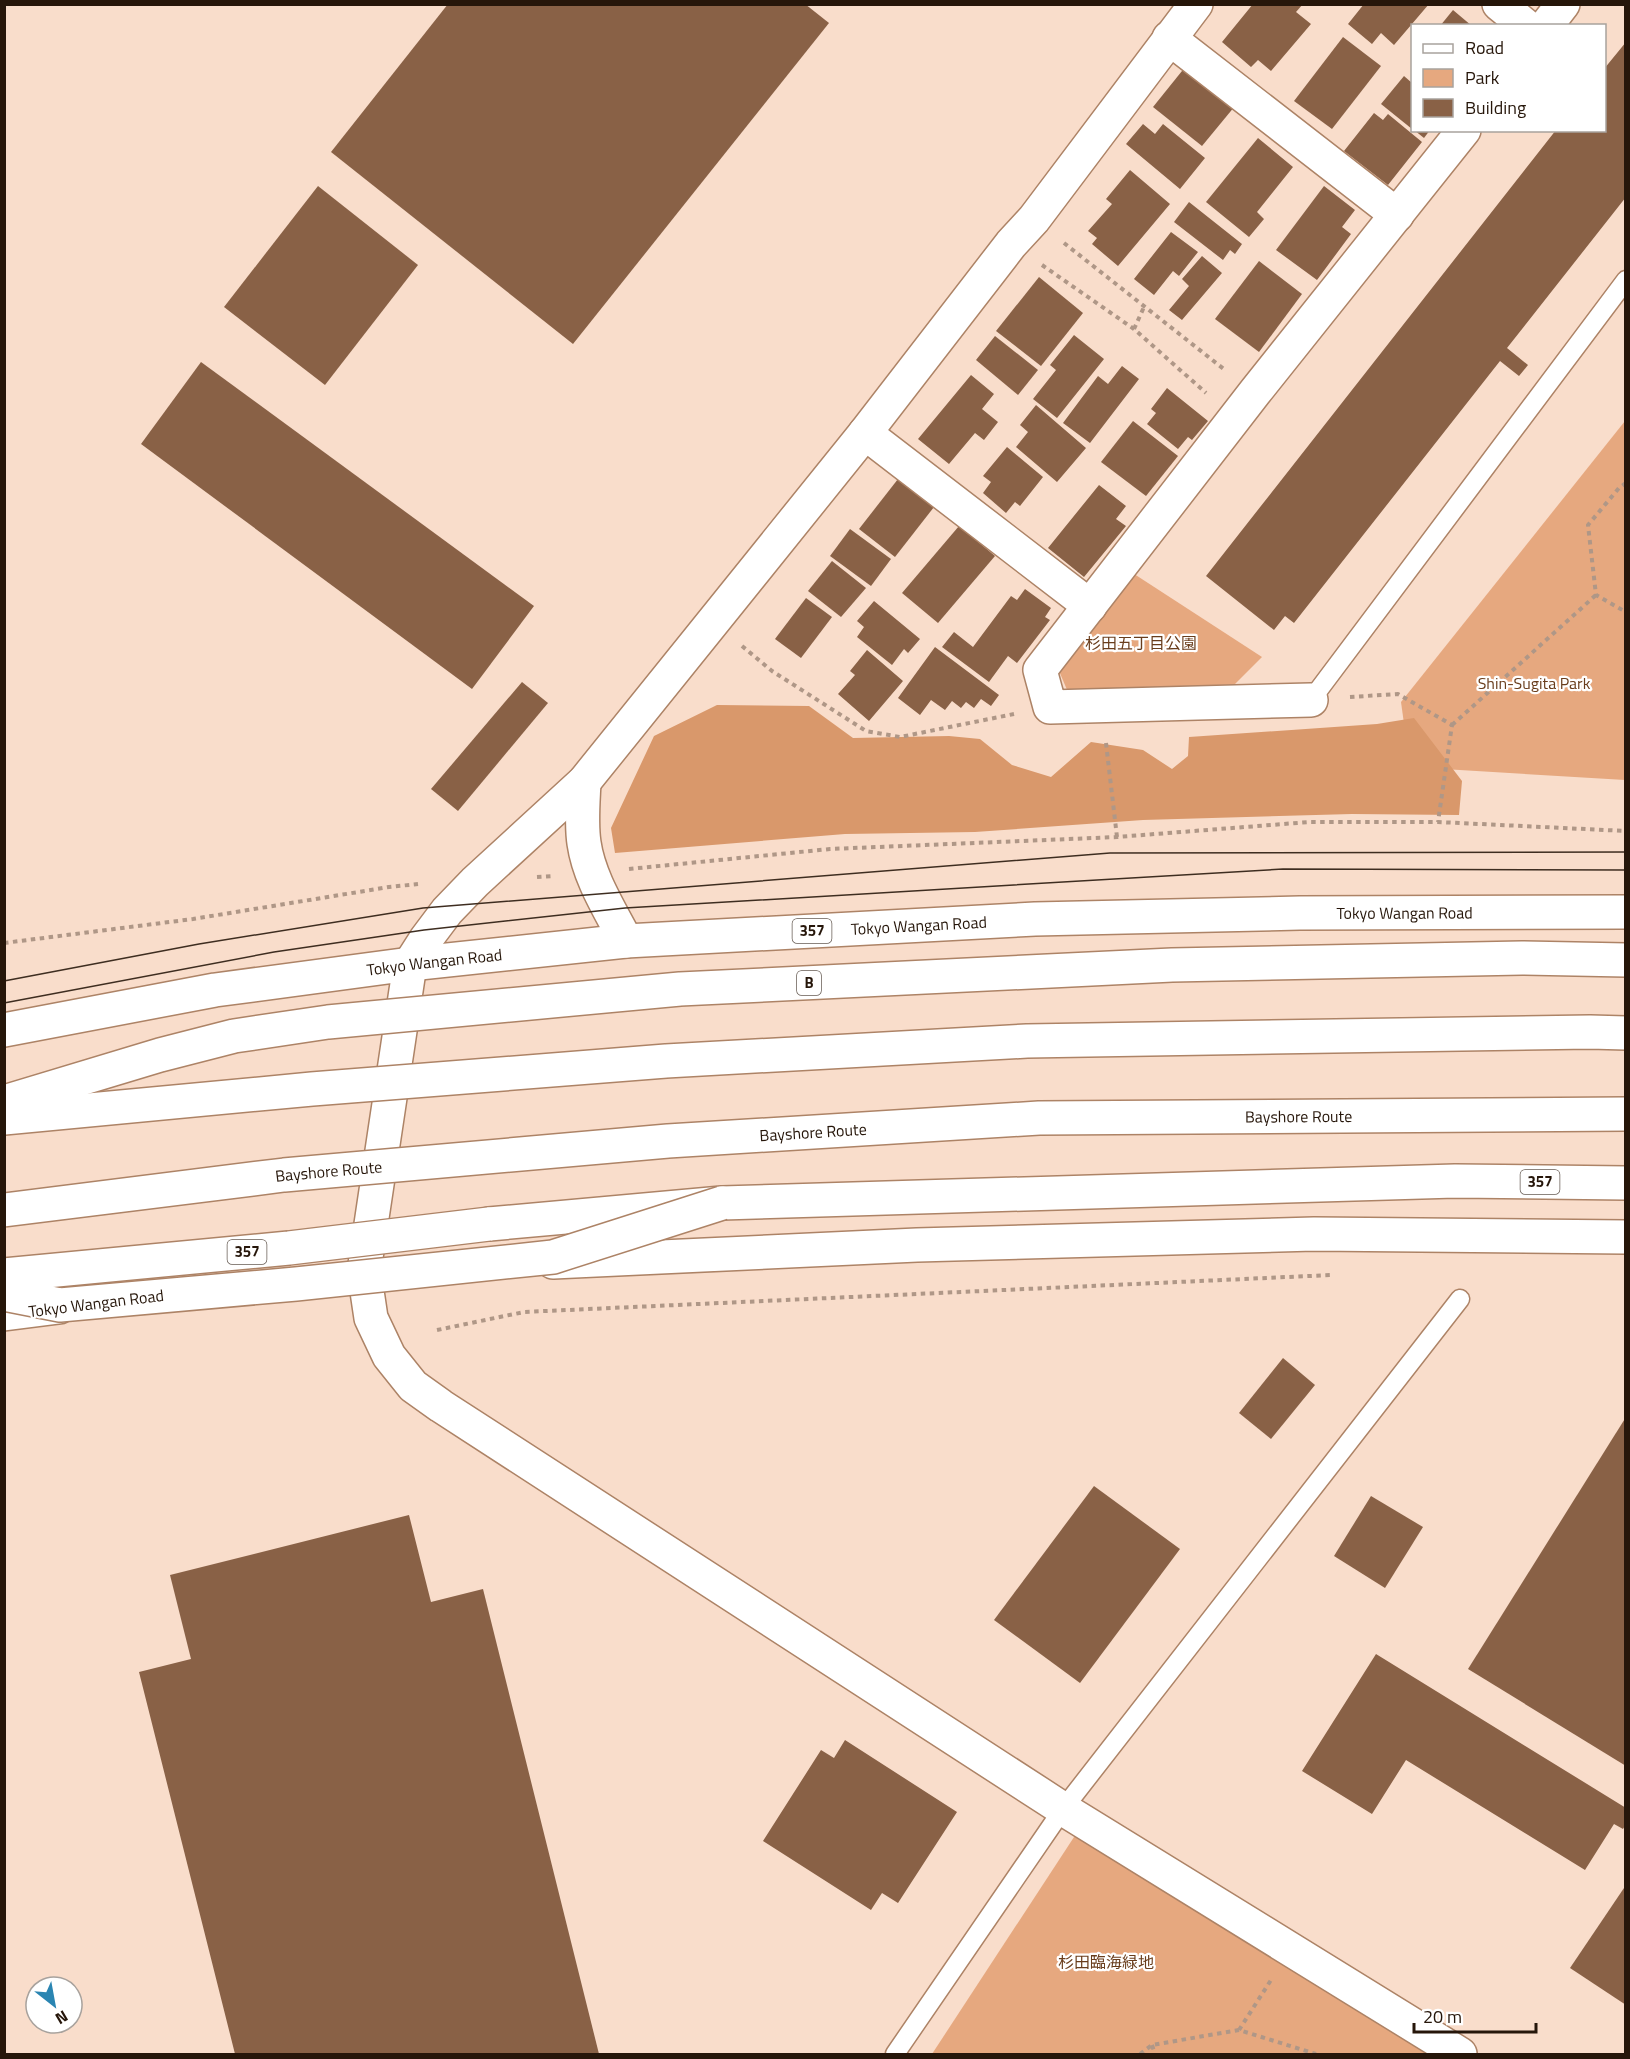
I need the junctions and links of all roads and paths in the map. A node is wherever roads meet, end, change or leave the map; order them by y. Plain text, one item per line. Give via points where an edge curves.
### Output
1 (1196, 4) edge
2 (1499, 4) edge
3 (1563, 4) edge
4 (1524, 24) edge
5 (1548, 24) edge
6 (1169, 38) junction
7 (1462, 132) edge
8 (1397, 215) junction
9 (1034, 219) junction
10 (1011, 244) junction
11 (1626, 279) edge
12 (1144, 307) junction
13 (1134, 329) junction
14 (1255, 392) junction
15 (1235, 419) junction
16 (865, 433) junction
17 (1626, 483) edge
18 (1596, 595) junction
19 (1090, 606) junction
20 (1626, 612) edge
21 (714, 622) junction
22 (1311, 700) junction
23 (1050, 707) junction
24 (1452, 724) junction
25 (1106, 742) dead end
26 (584, 782) junction
27 (1438, 822) junction
28 (1626, 831) edge
29 (1117, 837) junction
30 (591, 873) junction
31 (533, 878) dead end
32 (475, 882) junction
33 (1626, 912) edge
34 (626, 941) junction
35 (4, 943) edge
36 (1626, 960) edge
37 (410, 964) junction
38 (4, 1030) edge
39 (1626, 1033) edge
40 (4, 1102) edge
41 (1626, 1114) edge
42 (4, 1118) edge
43 (1626, 1182) edge
44 (722, 1203) junction
45 (4, 1210) edge
46 (1626, 1237) edge
47 (364, 1271) junction
48 (1342, 1274) dead end
49 (4, 1275) edge
50 (4, 1294) edge
51 (1460, 1299) dead end
52 (4, 1314) edge
53 (437, 1330) dead end
54 (1063, 1809) junction
55 (1290, 1949) junction
56 (1239, 2030) junction
57 (1152, 2045) junction
58 (895, 2055) edge
59 (1140, 2055) edge
60 (1155, 2055) edge
61 (1316, 2055) edge
62 (1460, 2055) edge

1 - 6 main road
2 - 4 main road
3 - 5 main road
6 - 8 main road
6 - 9 main road
7 - 8 main road
8 - 14 main road
9 - 10 main road
9 - 12 path
10 - 13 path
10 - 16 main road
11 - 22 lane
12 - 13 path
12 - 14 path
13 - 15 path
14 - 15 main road
15 - 19 main road
16 - 19 main road
16 - 21 main road
17 - 18 path via 1588,525
18 - 20 path
18 - 24 path
19 - 23 main road via 1040,670
21 - 23 path via 772,671 866,731 900,737
21 - 26 main road
22 - 23 main road
22 - 24 path via 1398,694
24 - 27 path
25 - 29 path
26 - 30 main road via 582,820
26 - 32 main road
27 - 28 path
27 - 29 path via 1309,822
29 - 30 path via 830,849
30 - 31 path
30 - 34 main road
32 - 35 path via 389,887 193,919
32 - 37 main road via 447,911
33 - 34 main road, Tokyo Wangan Road / 357 via 1035,918
34 - 37 main road, Tokyo Wangan Road / 357
36 - 40 main road, B, bridge via 1522,958 1172,966 680,989 328,1022 234,1036
37 - 38 main road, Tokyo Wangan Road / 357 via 215,990
37 - 47 main road
39 - 42 main road, bridge via 1015,1041 666,1061
41 - 45 main road, Bayshore Route, bridge via 1039,1118 668,1141 295,1174
43 - 44 main road, 357 via 1455,1181
44 - 49 main road, 357, bridge
44 - 50 main road, bridge via 553,1257 60,1305
46 - 47 main road, Tokyo Wangan Road / 357 via 1314,1234 964,1243
47 - 52 main road, Tokyo Wangan Road / 357
47 - 54 main road via 370,1318 389,1356 413,1386
48 - 53 path via 524,1312
51 - 54 lane
54 - 55 main road
54 - 58 lane
55 - 56 path
55 - 62 main road
56 - 57 path
56 - 61 path
57 - 59 path
57 - 60 path

